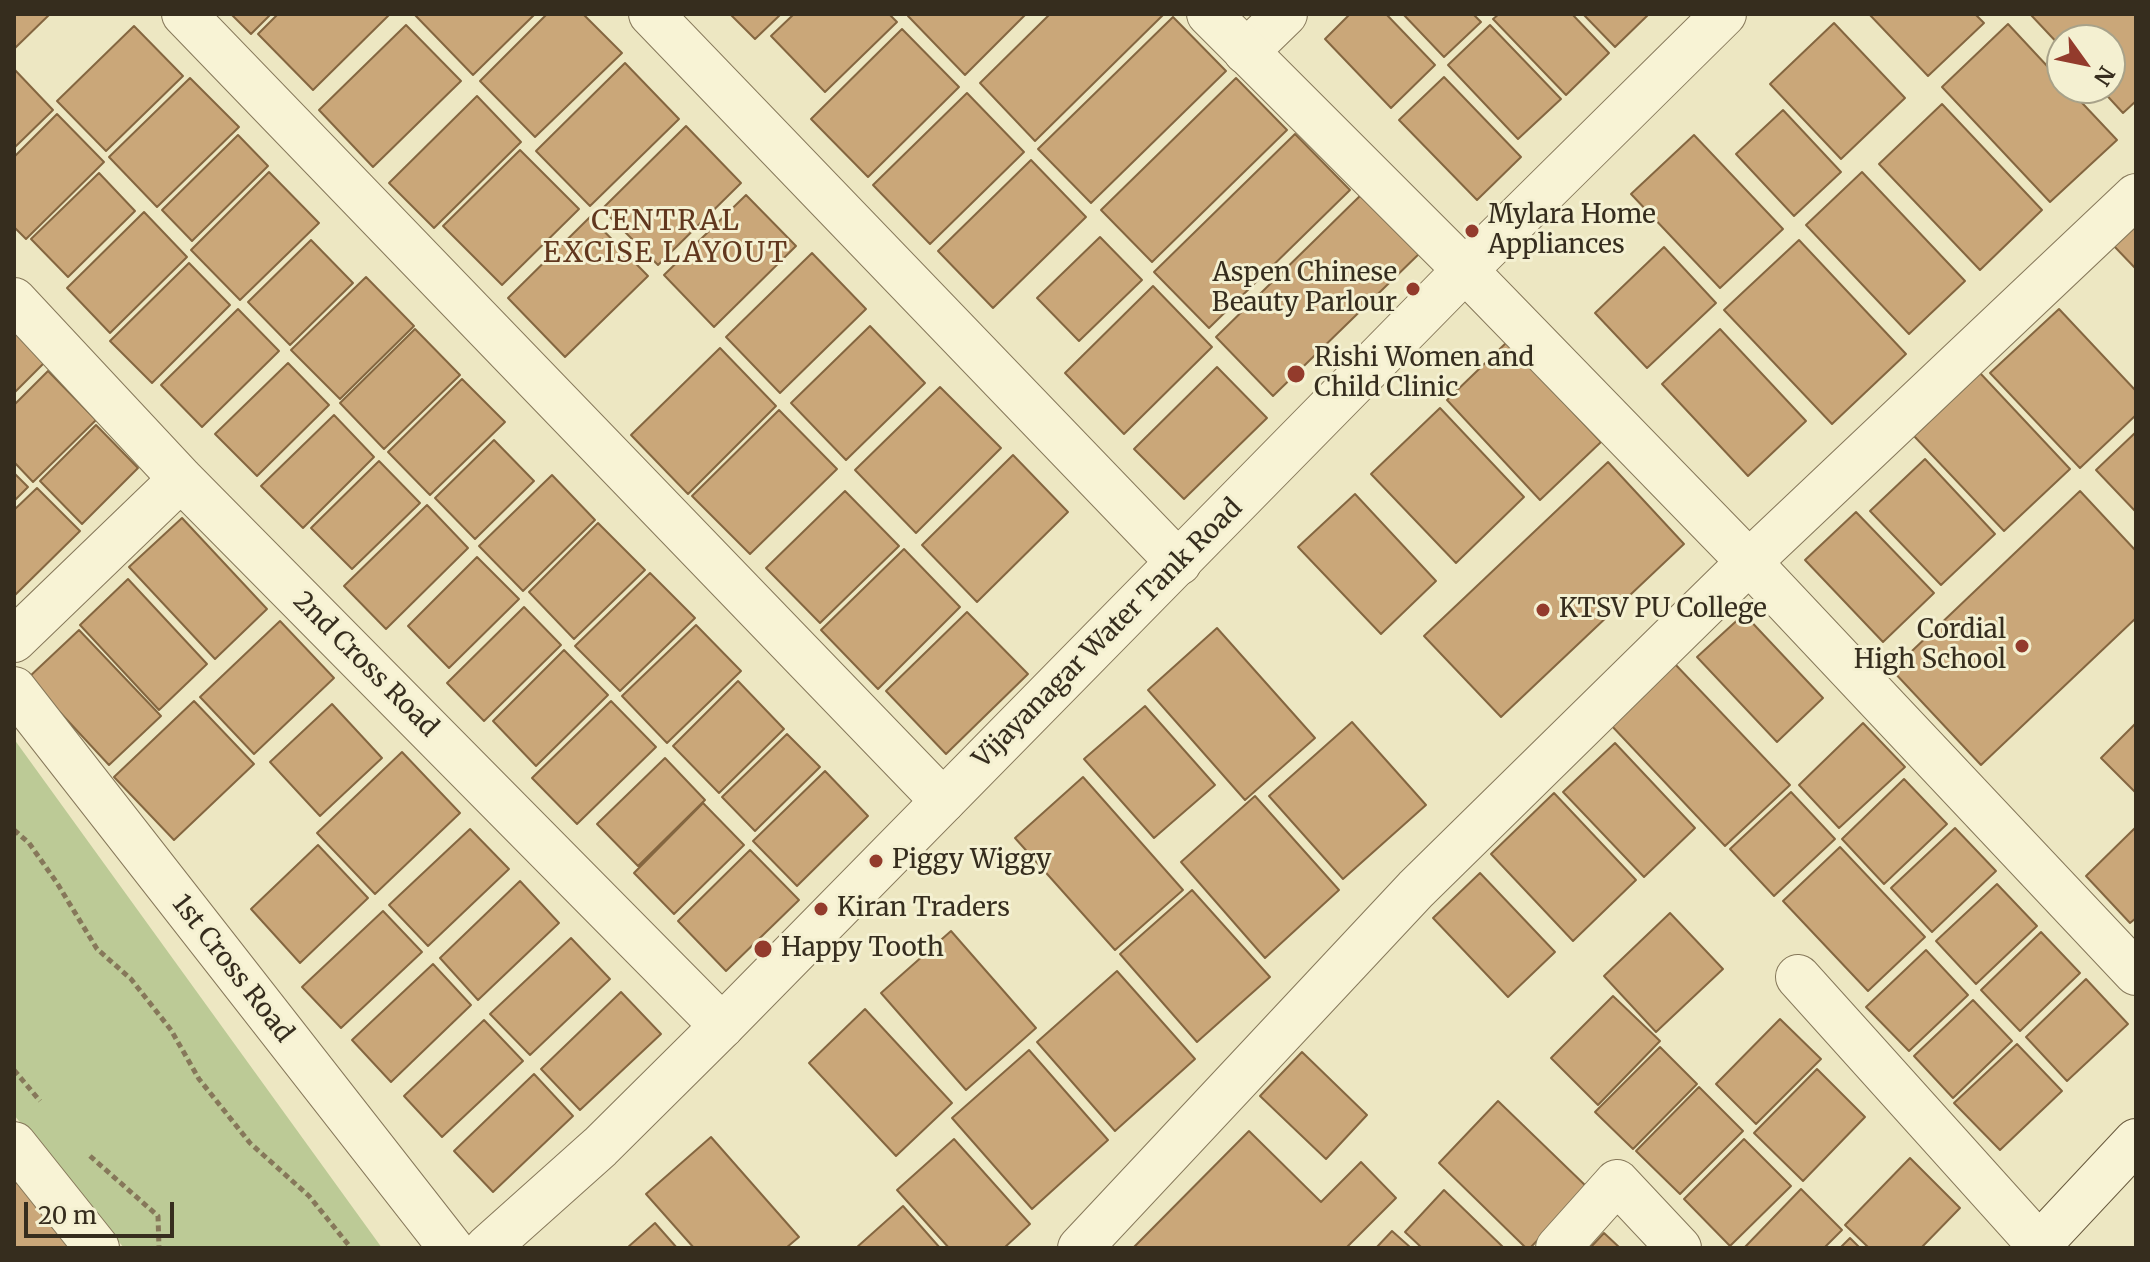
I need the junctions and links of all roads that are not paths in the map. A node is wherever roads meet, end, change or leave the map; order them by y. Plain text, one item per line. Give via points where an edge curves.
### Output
1 (184, 14) edge
2 (651, 14) edge
3 (1209, 14) edge
4 (1285, 14) edge
5 (1724, 14) edge
6 (1246, 52) junction
7 (2136, 196) edge
8 (1465, 270) junction
9 (14, 300) edge
10 (181, 479) junction
11 (1749, 562) junction
12 (1179, 563) junction
13 (14, 640) edge
14 (14, 689) edge
15 (943, 801) junction
16 (2136, 973) edge
17 (1798, 977) dead end
18 (722, 1026) junction
19 (2136, 1141) edge
20 (14, 1144) edge
21 (2039, 1247) edge
22 (97, 1248) edge
23 (451, 1248) edge
24 (487, 1248) edge
25 (1080, 1248) edge
26 (1558, 1248) edge
27 (1679, 1248) edge

1 - 15 street
2 - 12 street
3 - 6 street
4 - 6 street
5 - 8 street, Vijayanagar Water Tank Road
6 - 8 street
7 - 11 street
8 - 11 street
8 - 12 street, Vijayanagar Water Tank Road
9 - 10 street, 2nd Cross Road
10 - 13 street
10 - 18 street, 2nd Cross Road
11 - 16 street
11 - 25 street via 1416,889
12 - 15 street, Vijayanagar Water Tank Road
14 - 23 street, 1st Cross Road
15 - 18 street, Vijayanagar Water Tank Road
17 - 21 street
18 - 24 street, Vijayanagar Water Tank Road via 600,1147
19 - 21 street
20 - 22 street
26 - 27 street via 1617,1182

